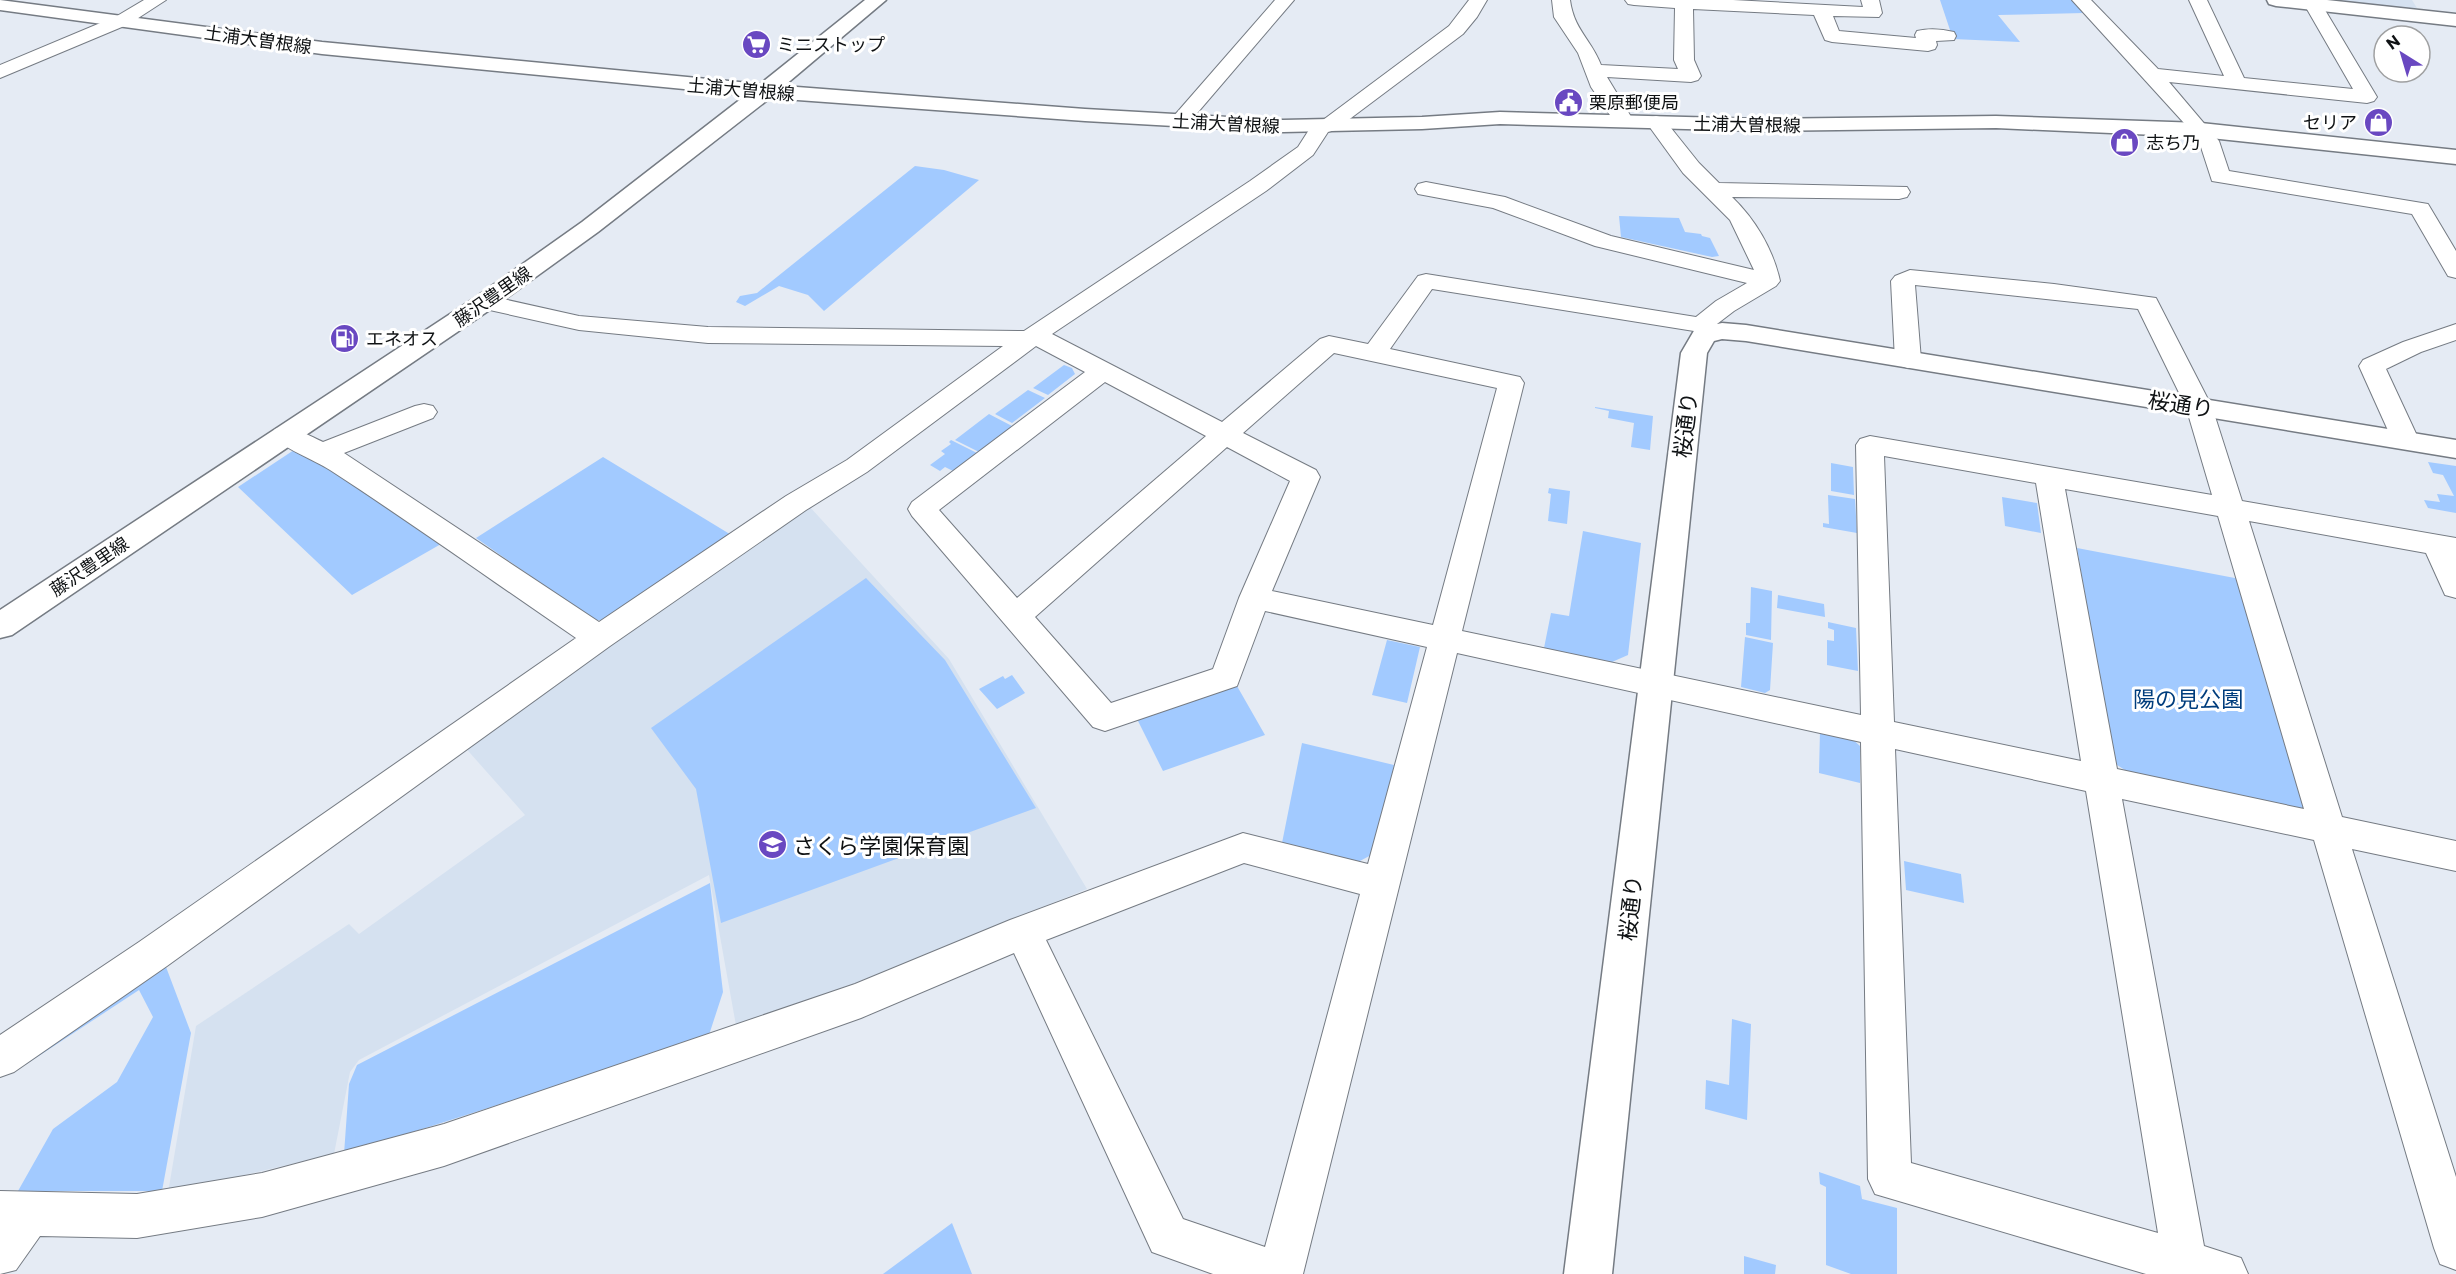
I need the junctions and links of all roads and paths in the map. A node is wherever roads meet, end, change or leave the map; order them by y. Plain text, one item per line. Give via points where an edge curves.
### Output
1 (157, 0) edge
2 (877, 0) edge
3 (1285, 0) edge
4 (1478, 0) edge
5 (1561, 0) edge
6 (1635, 0) edge
7 (1870, 0) edge
8 (2081, 0) edge
9 (2198, 0) edge
10 (2276, 0) edge
11 (2435, 0) edge
12 (1684, 3) junction
13 (0, 4) edge
14 (2313, 4) junction
15 (1821, 10) junction
16 (123, 20) junction
17 (2454, 22) edge
18 (1947, 36) dead end
19 (12, 49) dead end
20 (46, 54) junction
21 (1593, 70) junction
22 (0, 72) edge
23 (2152, 74) junction
24 (2237, 83) junction
25 (1602, 89) junction
26 (765, 91) junction
27 (1679, 94) dead end
28 (1623, 120) junction
29 (1180, 121) junction
30 (1656, 122) junction
31 (1325, 126) junction
32 (2201, 130) junction
33 (2456, 157) edge
34 (1426, 189) dead end
35 (1713, 190) junction
36 (1899, 192) dead end
37 (2456, 271) edge
38 (1768, 281) junction
39 (485, 302) junction
40 (1706, 329) junction
41 (2456, 331) edge
42 (1030, 338) junction
43 (1374, 353) junction
44 (1908, 360) junction
45 (1104, 370) junction
46 (2199, 407) junction
47 (424, 412) dead end
48 (1226, 433) junction
49 (285, 435) junction
50 (2405, 440) junction
51 (2456, 449) edge
52 (322, 452) junction
53 (2049, 477) junction
54 (2230, 508) junction
55 (2447, 547) edge
56 (2456, 588) edge
57 (1254, 598) junction
58 (1015, 617) junction
59 (0, 626) edge
60 (1445, 637) junction
61 (599, 638) junction
62 (1654, 683) junction
63 (1880, 731) junction
64 (2101, 779) junction
65 (2327, 828) junction
66 (2456, 856) edge
67 (1381, 883) junction
68 (1023, 932) junction
69 (0, 1058) edge
70 (14, 1214) edge
71 (2456, 1248) edge
72 (0, 1254) edge
73 (2185, 1263) junction
74 (1278, 1274) edge
75 (1588, 1274) edge
76 (2225, 1274) edge

1 - 16 street
2 - 26 main road, 藤沢豊里線
3 - 29 street
4 - 31 street via 1456,30
5 - 21 street via 1563,17 1587,53
6 - 12 street
7 - 15 street via 1873,13
8 - 23 street
9 - 24 street
10 - 14 main road
11 - 17 main road
12 - 15 street
12 - 21 street via 1684,60 1691,76
13 - 16 main road, 土浦大曽根線
14 - 17 main road
14 - 24 street via 2367,97
15 - 18 street via 1832,36 1928,45 1924,35
16 - 20 street
16 - 26 main road, 土浦大曽根線 via 322,48
19 - 20 street
20 - 22 street
21 - 25 street
23 - 24 street
23 - 32 street
25 - 27 street
25 - 28 street
26 - 29 main road, 土浦大曽根線
26 - 39 main road, 藤沢豊里線 via 590,227
28 - 30 main road, 土浦大曽根線
28 - 31 main road, 土浦大曽根線 via 1500,118
29 - 31 main road, 土浦大曽根線
30 - 32 main road, 土浦大曽根線 via 1762,126 1996,122
30 - 35 street
31 - 42 street via 1306,151 1287,165
32 - 33 main road, 土浦大曽根線
32 - 37 street via 2209,141 2220,176 2420,209
34 - 38 street via 1497,202 1604,241
35 - 36 street
35 - 38 street via 1740,217 1764,263
38 - 40 street via 1725,306
39 - 42 street via 579,323 708,334
39 - 49 main road, 藤沢豊里線
40 - 43 street via 1426,281
40 - 44 main road, 桜通り
40 - 62 main road, 桜通り via 1694,353
41 - 50 street via 2372,366
42 - 45 street via 1042,339
42 - 61 street via 857,466 796,503
43 - 48 street via 1329,344
43 - 60 street via 1511,383
44 - 46 main road, 桜通り
44 - 46 street via 1903,281 1910,277 2146,303
45 - 48 street
45 - 58 street via 922,509
46 - 50 main road, 桜通り
46 - 54 street
47 - 52 street
48 - 57 street via 1306,477
48 - 58 street
49 - 52 street
49 - 59 main road, 藤沢豊里線
50 - 51 main road, 桜通り
52 - 61 street
53 - 54 street
53 - 63 street via 1870,445
53 - 64 street
54 - 55 street
54 - 65 street
55 - 56 street
57 - 58 street via 1226,677 1105,718
57 - 60 street
60 - 62 street
60 - 67 street
61 - 69 street
62 - 63 street
62 - 75 main road, 桜通り
63 - 64 street
63 - 73 street via 1890,1179
64 - 65 street
64 - 73 street
65 - 66 street
65 - 71 street
67 - 68 street via 1243,848
67 - 74 street
68 - 70 street via 861,1000 444,1145 262,1194 137,1216
68 - 74 street via 1168,1236
70 - 72 street
73 - 76 street

